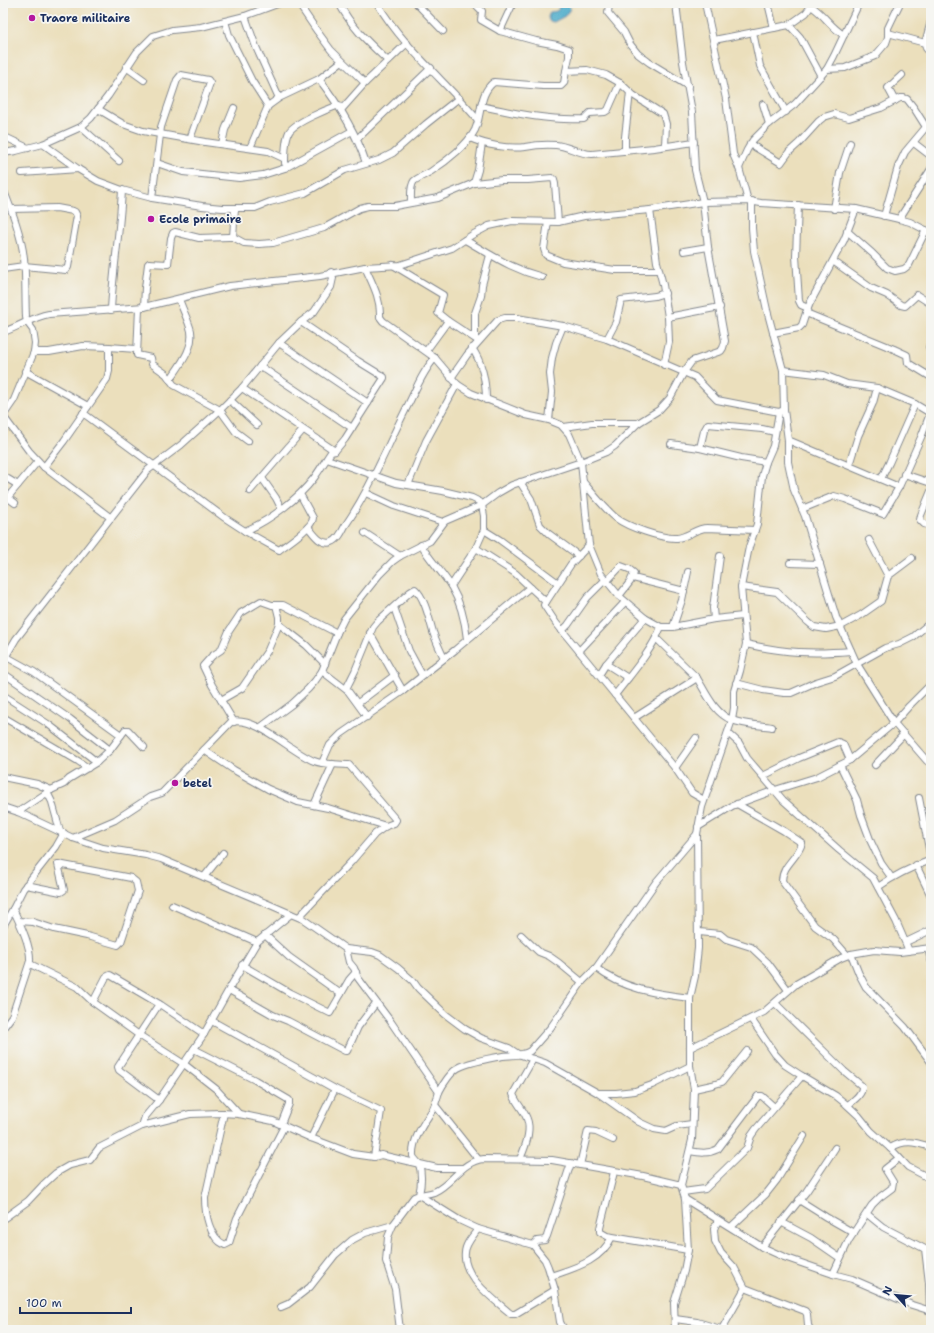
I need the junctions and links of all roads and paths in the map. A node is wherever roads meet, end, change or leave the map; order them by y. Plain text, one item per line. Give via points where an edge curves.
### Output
1 (280, 3) edge
2 (298, 3) edge
3 (339, 3) edge
4 (377, 3) edge
5 (416, 3) edge
6 (474, 3) edge
7 (513, 3) edge
8 (609, 3) edge
9 (676, 3) edge
10 (706, 3) edge
11 (768, 3) edge
12 (859, 3) edge
13 (900, 3) edge
14 (811, 5) edge
15 (245, 16) junction
16 (225, 21) junction
17 (931, 21) edge
18 (789, 25) junction
19 (774, 28) junction
20 (443, 31) dead end
21 (500, 31) junction
22 (753, 32) junction
23 (888, 33) junction
24 (844, 35) junction
25 (714, 40) junction
26 (407, 43) junction
27 (925, 43) junction
28 (931, 54) edge
29 (342, 61) junction
30 (388, 61) junction
31 (126, 67) junction
32 (431, 68) junction
33 (827, 69) junction
34 (566, 71) junction
35 (902, 75) dead end
36 (821, 76) junction
37 (319, 79) junction
38 (144, 80) dead end
39 (365, 83) junction
40 (620, 83) junction
41 (688, 86) junction
42 (630, 92) junction
43 (279, 98) junction
44 (459, 98) junction
45 (894, 101) junction
46 (763, 104) dead end
47 (268, 106) junction
48 (481, 106) junction
49 (340, 107) junction
50 (234, 108) dead end
51 (98, 109) junction
52 (786, 112) junction
53 (478, 120) junction
54 (768, 124) junction
55 (929, 125) edge
56 (81, 126) junction
57 (352, 131) junction
58 (160, 134) junction
59 (3, 136) edge
60 (470, 138) junction
61 (190, 139) junction
62 (357, 139) junction
63 (694, 142) junction
64 (482, 143) junction
65 (850, 143) dead end
66 (914, 143) junction
67 (44, 144) junction
68 (222, 144) junction
69 (750, 144) junction
70 (666, 146) junction
71 (28, 148) junction
72 (250, 148) junction
73 (625, 151) junction
74 (3, 153) edge
75 (931, 156) edge
76 (285, 160) junction
77 (119, 161) dead end
78 (157, 163) junction
79 (366, 163) junction
80 (285, 168) junction
81 (739, 168) junction
82 (78, 169) junction
83 (931, 169) edge
84 (22, 173) dead end
85 (474, 183) junction
86 (3, 189) edge
87 (122, 190) junction
88 (152, 198) junction
89 (750, 201) junction
90 (411, 202) junction
91 (703, 202) junction
92 (798, 205) junction
93 (235, 208) junction
94 (11, 209) junction
95 (834, 209) junction
96 (650, 210) junction
97 (856, 210) junction
98 (884, 216) junction
99 (899, 219) junction
100 (548, 222) junction
101 (558, 222) junction
102 (847, 231) junction
103 (929, 231) edge
104 (233, 237) junction
105 (465, 240) junction
106 (708, 247) junction
107 (684, 251) dead end
108 (490, 255) junction
109 (833, 261) junction
110 (393, 265) junction
111 (24, 266) junction
112 (365, 267) junction
113 (3, 269) edge
114 (659, 270) junction
115 (331, 272) junction
116 (542, 276) dead end
117 (665, 293) junction
118 (179, 299) junction
119 (931, 304) edge
120 (142, 307) junction
121 (720, 307) junction
122 (111, 310) junction
123 (807, 310) junction
124 (668, 317) junction
125 (448, 321) junction
126 (27, 322) junction
127 (300, 322) junction
128 (563, 326) junction
129 (3, 332) edge
130 (773, 333) junction
131 (607, 339) junction
132 (477, 340) junction
133 (279, 343) junction
134 (931, 343) edge
135 (109, 347) junction
136 (472, 348) junction
137 (136, 349) junction
138 (931, 350) edge
139 (426, 351) junction
140 (34, 352) junction
141 (435, 358) junction
142 (664, 365) junction
143 (260, 366) junction
144 (783, 370) junction
145 (25, 371) junction
146 (684, 372) junction
147 (931, 377) edge
148 (451, 378) junction
149 (170, 380) junction
150 (457, 384) junction
151 (242, 388) junction
152 (877, 388) junction
153 (230, 400) junction
154 (486, 400) junction
155 (368, 403) junction
156 (915, 404) junction
157 (88, 406) junction
158 (220, 410) junction
159 (781, 411) junction
160 (930, 412) edge
161 (83, 413) junction
162 (3, 416) edge
163 (549, 420) junction
164 (638, 423) junction
165 (257, 424) dead end
166 (352, 428) junction
167 (564, 428) junction
168 (303, 430) junction
169 (775, 432) junction
170 (788, 440) junction
171 (248, 441) dead end
172 (671, 444) dead end
173 (700, 448) junction
174 (335, 451) junction
175 (327, 458) junction
176 (38, 461) junction
177 (582, 462) junction
178 (766, 462) junction
179 (154, 465) junction
180 (849, 465) junction
181 (44, 467) junction
182 (904, 474) junction
183 (375, 475) junction
184 (3, 476) edge
185 (262, 478) junction
186 (881, 479) junction
187 (520, 482) junction
188 (584, 483) junction
189 (931, 483) edge
190 (18, 484) junction
191 (408, 485) junction
192 (899, 487) junction
193 (250, 491) dead end
194 (931, 491) edge
195 (366, 493) junction
196 (300, 494) junction
197 (5, 496) edge
198 (15, 503) dead end
199 (482, 504) junction
200 (281, 508) junction
201 (802, 509) junction
202 (111, 518) junction
203 (444, 522) junction
204 (931, 526) edge
205 (308, 527) junction
206 (484, 530) junction
207 (755, 530) junction
208 (245, 531) junction
209 (365, 533) dead end
210 (869, 540) dead end
211 (589, 544) junction
212 (421, 545) junction
213 (476, 548) junction
214 (400, 556) junction
215 (579, 556) junction
216 (720, 556) dead end
217 (912, 558) dead end
218 (790, 563) dead end
219 (820, 564) junction
220 (688, 572) dead end
221 (888, 576) junction
222 (633, 578) junction
223 (606, 581) junction
224 (558, 583) junction
225 (451, 586) junction
226 (741, 587) junction
227 (531, 588) junction
228 (684, 591) junction
229 (619, 596) junction
230 (546, 602) junction
231 (625, 602) junction
232 (276, 605) junction
233 (394, 607) junction
234 (743, 616) junction
235 (645, 618) junction
236 (714, 619) junction
237 (931, 622) edge
238 (279, 624) junction
239 (841, 626) junction
240 (661, 627) junction
241 (673, 627) junction
242 (562, 631) junction
243 (337, 633) junction
244 (370, 633) junction
245 (656, 638) junction
246 (467, 639) junction
247 (746, 644) junction
248 (579, 651) junction
249 (851, 651) junction
250 (444, 658) junction
251 (4, 659) edge
252 (325, 664) junction
253 (606, 664) junction
254 (858, 664) junction
255 (322, 671) junction
256 (3, 673) edge
257 (395, 674) junction
258 (422, 675) junction
259 (599, 675) junction
260 (628, 678) junction
261 (697, 678) junction
262 (736, 683) junction
263 (931, 684) edge
264 (346, 689) junction
265 (404, 691) junction
266 (3, 695) edge
267 (615, 695) junction
268 (221, 700) junction
269 (358, 703) junction
270 (3, 717) edge
271 (367, 717) junction
272 (634, 718) junction
273 (732, 720) junction
274 (234, 722) junction
275 (894, 723) junction
276 (261, 727) junction
277 (772, 728) dead end
278 (728, 733) junction
279 (904, 734) junction
280 (121, 735) junction
281 (696, 738) dead end
282 (144, 747) dead end
283 (110, 750) junction
284 (204, 750) junction
285 (850, 760) junction
286 (930, 761) edge
287 (97, 762) junction
288 (322, 763) junction
289 (333, 764) junction
290 (840, 766) junction
291 (875, 766) dead end
292 (88, 768) junction
293 (675, 768) junction
294 (931, 769) edge
295 (763, 776) junction
296 (3, 777) edge
297 (775, 790) junction
298 (49, 791) junction
299 (919, 798) dead end
300 (704, 800) junction
301 (737, 804) junction
302 (314, 805) junction
303 (3, 806) edge
304 (18, 812) junction
305 (386, 826) junction
306 (698, 830) junction
307 (62, 832) junction
308 (73, 838) junction
309 (223, 853) dead end
310 (49, 856) junction
311 (931, 859) edge
312 (58, 864) junction
313 (916, 865) junction
314 (204, 877) junction
315 (892, 877) junction
316 (26, 885) junction
317 (878, 887) junction
318 (931, 896) edge
319 (172, 905) dead end
320 (13, 909) junction
321 (291, 914) junction
322 (299, 917) junction
323 (19, 921) junction
324 (3, 926) edge
325 (931, 930) edge
326 (699, 932) junction
327 (265, 935) junction
328 (522, 935) dead end
329 (257, 942) junction
330 (906, 942) junction
331 (346, 949) junction
332 (929, 949) edge
333 (909, 950) junction
334 (849, 955) junction
335 (931, 960) edge
336 (30, 964) junction
337 (242, 965) junction
338 (596, 968) junction
339 (356, 972) junction
340 (582, 982) junction
341 (229, 990) junction
342 (788, 990) junction
343 (341, 994) junction
344 (690, 998) junction
345 (93, 1002) junction
346 (376, 1003) junction
347 (774, 1003) junction
348 (159, 1004) junction
349 (751, 1019) junction
350 (212, 1021) junction
351 (3, 1028) edge
352 (204, 1034) junction
353 (139, 1035) junction
354 (690, 1048) junction
355 (194, 1049) junction
356 (747, 1051) dead end
357 (518, 1054) junction
358 (533, 1059) junction
359 (931, 1062) edge
360 (184, 1064) junction
361 (690, 1066) junction
362 (802, 1076) junction
363 (694, 1088) junction
364 (335, 1089) junction
365 (439, 1092) junction
366 (598, 1093) junction
367 (159, 1100) junction
368 (435, 1105) junction
369 (848, 1105) junction
370 (774, 1107) junction
371 (224, 1113) junction
372 (239, 1114) junction
373 (692, 1124) junction
374 (282, 1125) junction
375 (142, 1126) junction
376 (804, 1136) dead end
377 (312, 1138) junction
378 (613, 1140) dead end
379 (835, 1148) dead end
380 (890, 1148) junction
381 (931, 1148) edge
382 (690, 1151) junction
383 (374, 1157) junction
384 (899, 1158) junction
385 (478, 1159) junction
386 (520, 1159) junction
387 (571, 1163) junction
388 (419, 1164) junction
389 (580, 1165) junction
390 (462, 1168) junction
391 (614, 1172) junction
392 (931, 1179) edge
393 (682, 1189) junction
394 (419, 1195) junction
395 (685, 1199) junction
396 (799, 1200) junction
397 (866, 1214) junction
398 (3, 1219) edge
399 (718, 1220) junction
400 (781, 1222) junction
401 (393, 1225) junction
402 (731, 1228) junction
403 (478, 1229) junction
404 (854, 1233) junction
405 (612, 1237) junction
406 (533, 1244) junction
407 (762, 1247) junction
408 (688, 1250) junction
409 (840, 1258) junction
410 (833, 1274) junction
411 (551, 1276) junction
412 (745, 1288) junction
413 (555, 1290) junction
414 (281, 1307) dead end
415 (930, 1311) edge
416 (675, 1319) junction
417 (723, 1329) edge
418 (400, 1330) edge
419 (564, 1330) edge
420 (675, 1330) edge
421 (810, 1330) edge

1 - 15 street
2 - 29 street via 316,31
3 - 30 street via 360,35
4 - 26 street
5 - 20 street
6 - 21 street via 482,11 481,20
7 - 21 street
8 - 41 street via 608,13 638,54
9 - 41 street
10 - 25 street
11 - 19 street
12 - 24 street
13 - 23 street via 890,22
14 - 18 street via 803,15
14 - 24 street via 835,30
15 - 16 street
15 - 43 street
16 - 31 street via 153,36
16 - 47 street via 229,35 252,81
17 - 27 street
18 - 19 street
18 - 36 street via 800,37
19 - 22 street
21 - 34 street via 569,49
22 - 25 street
22 - 52 street via 760,66
23 - 27 street
23 - 33 street via 886,42 875,56 845,68
24 - 33 street
25 - 81 street via 726,98 733,154
26 - 30 street
26 - 32 street
27 - 28 street
29 - 37 street
29 - 39 street
30 - 39 street
31 - 38 street
31 - 51 street
32 - 44 street
32 - 62 street
33 - 36 street
34 - 40 street via 594,71
34 - 48 street via 561,86 494,82 487,90
35 - 45 street via 888,88
36 - 52 street
37 - 43 street
37 - 49 street
39 - 49 street
40 - 42 street
40 - 48 street via 608,110 591,113 584,119 525,115
41 - 63 street
42 - 70 street via 659,110 664,116
42 - 73 street
43 - 47 street
44 - 53 street
44 - 79 street via 393,153
45 - 55 street via 902,98 908,100
45 - 69 street via 849,118 834,114 824,117 781,163
46 - 54 street
47 - 72 street
48 - 53 street
49 - 57 street
49 - 76 street via 317,114 291,129
50 - 68 street
51 - 56 street
51 - 58 street via 130,128
52 - 54 street
53 - 60 street
54 - 69 street
55 - 66 street
56 - 67 street
56 - 77 street
57 - 62 street
57 - 80 street
58 - 61 street
58 - 61 street via 178,77 184,75 208,80 210,83
58 - 78 street
59 - 71 street
60 - 64 street
60 - 90 street via 434,170 415,181
61 - 68 street
62 - 79 street
63 - 70 street
63 - 91 street via 695,170
64 - 73 street via 518,147 559,145 587,154
64 - 85 street
65 - 95 street via 840,173
66 - 75 street
66 - 98 street via 905,152 898,167
67 - 71 street
67 - 82 street
68 - 72 street
69 - 81 street
70 - 73 street
71 - 74 street
72 - 76 street via 268,151
76 - 80 street
78 - 80 street via 183,172 239,178
78 - 88 street
79 - 93 street via 345,170 296,196 255,208
81 - 89 street
82 - 84 street
82 - 87 street via 98,181
83 - 99 street
85 - 90 street via 442,196
85 - 101 street via 553,178
86 - 94 street
87 - 88 street
87 - 122 street
88 - 93 street
89 - 91 street
89 - 92 street
89 - 130 street via 754,250
90 - 104 street via 395,206 360,208 324,228 272,243 244,243
91 - 96 street
91 - 106 street
92 - 95 street
92 - 123 street via 796,256 799,301
93 - 104 street
94 - 111 street via 22,247
94 - 111 street via 57,208 76,214 67,269 64,271
95 - 97 street
96 - 101 street via 584,216
96 - 114 street
97 - 98 street
97 - 102 street
98 - 99 street
99 - 103 street
100 - 101 street
100 - 105 street via 500,223 484,228
100 - 114 street via 544,249 550,257 564,262 615,270
102 - 103 street via 887,268 895,271 909,266
102 - 109 street
104 - 120 street via 199,238 173,233 168,264 148,264
105 - 108 street
105 - 110 street via 440,253
106 - 107 street
106 - 121 street
108 - 116 street via 518,269
108 - 132 street via 475,313
109 - 119 street via 871,288 901,305 905,306 917,295
109 - 123 street
110 - 112 street
110 - 125 street via 443,295 438,312
111 - 113 street
111 - 126 street
112 - 115 street
112 - 139 street via 377,294 380,317
114 - 117 street
115 - 118 street via 304,278 230,286
115 - 127 street via 332,284 328,294 314,312
117 - 124 street
117 - 131 street via 621,300 616,322
118 - 120 street
118 - 149 street via 190,328 191,341 188,351
120 - 122 street
120 - 137 street
121 - 124 street
121 - 146 street via 723,348 692,361
122 - 126 street via 49,314 37,316
123 - 130 street via 800,327
123 - 147 street via 894,348 907,356 908,363
124 - 142 street via 669,342
125 - 132 street
125 - 139 street
126 - 129 street
126 - 140 street via 34,334
127 - 133 street
127 - 155 street via 384,377
128 - 131 street
128 - 132 street via 505,318 498,320
128 - 163 street via 552,358
130 - 144 street
131 - 142 street
132 - 136 street
133 - 143 street
133 - 155 street
134 - 138 street
135 - 137 street
135 - 140 street via 83,346
135 - 157 street via 107,379
136 - 148 street
136 - 154 street via 483,372
137 - 149 street via 137,355 151,358 152,364
139 - 141 street
140 - 145 street
141 - 148 street
141 - 183 street via 415,390
142 - 146 street
143 - 151 street
143 - 166 street
144 - 152 street via 824,375 847,384
144 - 159 street
145 - 157 street
145 - 162 street via 14,400
146 - 159 street via 695,377 717,400
146 - 164 street via 659,410
148 - 150 street
149 - 158 street
150 - 154 street
150 - 191 street via 426,440
151 - 153 street
151 - 168 street
152 - 156 street
152 - 180 street
153 - 158 street
153 - 165 street
154 - 163 street via 526,415
155 - 166 street
156 - 160 street
156 - 186 street
157 - 161 street
158 - 171 street via 236,432
158 - 179 street
159 - 169 street
159 - 170 street
160 - 182 street
161 - 179 street
161 - 181 street
162 - 176 street
163 - 167 street
164 - 167 street via 598,422
164 - 177 street via 615,446
166 - 174 street
167 - 177 street
168 - 174 street
168 - 185 street
169 - 173 street via 708,424
169 - 178 street via 773,446
170 - 180 street
170 - 201 street via 791,478
172 - 173 street
173 - 178 street
174 - 175 street
175 - 183 street
175 - 196 street
176 - 181 street
176 - 190 street
177 - 187 street
177 - 188 street
178 - 207 street
179 - 202 street
179 - 208 street
180 - 186 street
181 - 202 street
182 - 189 street
182 - 192 street
183 - 191 street
183 - 195 street
184 - 190 street
185 - 193 street
185 - 200 street
186 - 192 street
187 - 199 street
187 - 215 street via 531,499 540,525
188 - 207 street via 617,518 654,534 680,537 707,528
188 - 211 street
190 - 197 street
191 - 199 street via 457,494 476,499
192 - 201 street via 882,514 836,496
194 - 204 street via 920,515 920,520
195 - 203 street
195 - 205 street via 350,520 331,543 323,542
196 - 200 street
196 - 205 street via 313,518
197 - 198 street
199 - 203 street
199 - 206 street
200 - 208 street
201 - 219 street
202 - 251 street via 16,639
203 - 212 street via 430,541
205 - 208 street via 279,550
206 - 213 street
206 - 224 street
207 - 226 street
209 - 214 street
210 - 221 street
211 - 215 street
211 - 223 street
212 - 214 street
212 - 225 street
213 - 225 street
213 - 227 street via 515,573
214 - 243 street via 379,575
215 - 224 street
216 - 236 street via 713,608
217 - 221 street
218 - 219 street
219 - 239 street
220 - 228 street
221 - 239 street via 881,601
222 - 223 street via 634,573 622,566
222 - 228 street
222 - 229 street
223 - 229 street
223 - 242 street via 587,598
224 - 230 street
225 - 246 street via 463,614
226 - 234 street
226 - 239 street via 777,592 814,627 826,629
227 - 230 street
227 - 246 street
228 - 241 street
229 - 231 street
230 - 242 street via 544,605
231 - 235 street
231 - 248 street
232 - 238 street
232 - 243 street via 284,605
232 - 268 street via 260,601 242,613 229,631 221,650 203,665
233 - 244 street via 378,621
233 - 250 street via 410,592 416,590
233 - 258 street via 409,651
234 - 236 street
234 - 247 street
235 - 240 street
235 - 253 street
236 - 241 street
237 - 254 street via 912,637 885,648
238 - 252 street via 304,643
238 - 268 street via 268,650 243,688
239 - 249 street
240 - 241 street
240 - 245 street
242 - 248 street
243 - 252 street
244 - 257 street
244 - 264 street
245 - 260 street
245 - 261 street
246 - 250 street
247 - 249 street via 806,653
247 - 262 street
248 - 259 street
249 - 254 street
250 - 258 street
251 - 280 street via 34,672
252 - 255 street
253 - 259 street
253 - 260 street
254 - 262 street via 835,676 788,693
254 - 275 street
255 - 264 street
255 - 276 street via 308,690
256 - 283 street
257 - 265 street
257 - 269 street
258 - 265 street
259 - 267 street
260 - 267 street
261 - 272 street
261 - 273 street via 712,704
262 - 273 street
263 - 275 street
264 - 269 street
265 - 271 street
266 - 287 street via 48,724
267 - 272 street
268 - 274 street
269 - 271 street
270 - 292 street
271 - 288 street via 332,742
272 - 293 street
273 - 277 street
273 - 278 street
274 - 276 street
274 - 284 street via 231,722
275 - 279 street
275 - 285 street
276 - 288 street via 313,761
278 - 295 street via 739,743 747,758
278 - 300 street
279 - 286 street
279 - 291 street
280 - 282 street via 128,730
280 - 283 street
281 - 293 street
283 - 287 street
284 - 302 street via 268,789 298,802
284 - 308 street via 162,793 150,797 115,820
285 - 290 street
285 - 295 street via 843,744 838,742
286 - 294 street
287 - 292 street
288 - 289 street
289 - 302 street
289 - 305 street via 348,765 385,806 396,820
290 - 297 street via 810,780
290 - 315 street via 857,800 871,842 881,863
292 - 298 street
293 - 300 street via 692,793
295 - 297 street
296 - 298 street via 37,784
297 - 301 street
297 - 317 street via 799,815 873,878
298 - 304 street
298 - 307 street
299 - 311 street
300 - 306 street
301 - 306 street
301 - 334 street via 802,843 784,870 782,881 815,926
302 - 305 street
303 - 304 street
304 - 307 street
305 - 322 street via 370,839
306 - 326 street
306 - 338 street via 656,882
307 - 308 street
307 - 310 street
308 - 314 street via 103,848 162,859
309 - 314 street
310 - 312 street
310 - 316 street
311 - 313 street
312 - 316 street via 63,892
312 - 323 street via 135,880 138,891 121,942 118,945 33,922
313 - 315 street
313 - 318 street
314 - 321 street
315 - 317 street
316 - 320 street
317 - 330 street
319 - 329 street
320 - 323 street
320 - 324 street
321 - 322 street
321 - 327 street
322 - 331 street
323 - 336 street via 30,954
325 - 330 street
326 - 342 street via 720,934 726,939 751,947 768,963
326 - 344 street via 698,961
327 - 329 street
327 - 343 street via 288,957
328 - 340 street via 537,950
329 - 337 street
330 - 333 street
331 - 339 street via 349,962
331 - 357 street via 380,955 413,981 456,1022 481,1038
332 - 333 street
332 - 335 street
333 - 334 street via 874,950
334 - 342 street via 833,961
334 - 359 street via 866,987 905,1027
336 - 345 street via 76,987
336 - 351 street via 12,1016
337 - 341 street
337 - 343 street via 329,1013
338 - 340 street
338 - 344 street via 638,989
339 - 343 street
339 - 346 street
340 - 357 street via 552,1027 528,1053
341 - 346 street via 345,1051 358,1027
341 - 350 street
342 - 347 street
344 - 354 street
345 - 348 street via 105,979 110,975
345 - 353 street
346 - 365 street
347 - 349 street
347 - 369 street via 862,1087 860,1094
348 - 352 street
348 - 353 street
349 - 354 street
349 - 362 street via 780,1060
350 - 352 street
350 - 364 street
352 - 355 street
353 - 360 street
353 - 367 street via 118,1068
354 - 361 street
355 - 360 street
355 - 374 street via 289,1100
356 - 363 street via 722,1082
357 - 358 street
357 - 365 street via 481,1060 458,1068
358 - 366 street via 545,1063
358 - 386 street via 513,1094 528,1125 527,1139
360 - 367 street
360 - 372 street via 220,1092
361 - 363 street
361 - 366 street via 635,1091
362 - 369 street
362 - 370 street
363 - 373 street
364 - 377 street
364 - 383 street via 381,1111
365 - 368 street
366 - 373 street via 639,1122 654,1129 666,1131
367 - 375 street via 145,1117
368 - 385 street
368 - 388 street via 414,1144 413,1156
369 - 380 street
370 - 382 street via 762,1096 758,1096 718,1149 707,1153
370 - 393 street via 752,1134 746,1148 705,1189
371 - 372 street
371 - 374 street via 205,1208 213,1234 225,1245 229,1243 237,1218
371 - 375 street via 190,1114
372 - 374 street
373 - 382 street
374 - 377 street
375 - 398 street via 99,1148 90,1160 70,1165 56,1173 28,1201
376 - 402 street via 770,1189
377 - 383 street via 353,1154
378 - 389 street via 588,1131
379 - 396 street
380 - 381 street via 906,1142
380 - 384 street
382 - 393 street
383 - 388 street via 381,1155
384 - 392 street via 908,1167
384 - 397 street via 885,1169 893,1182 892,1188 875,1201
385 - 386 street
385 - 390 street
386 - 387 street
387 - 389 street
387 - 406 street via 547,1236 545,1240
388 - 390 street via 437,1168
388 - 394 street
389 - 391 street
390 - 394 street via 440,1189
391 - 393 street via 643,1176
391 - 405 street via 600,1230 603,1235
393 - 395 street
394 - 401 street via 412,1200
394 - 403 street
395 - 399 street
395 - 408 street
396 - 400 street
396 - 404 street
397 - 404 street
397 - 415 street via 883,1227 925,1249
399 - 402 street
399 - 412 street via 714,1229 715,1241 721,1253 734,1267
400 - 407 street
400 - 409 street
401 - 414 street via 365,1233 352,1240 310,1287
401 - 418 street via 388,1237 386,1261 395,1289
402 - 407 street
403 - 406 street
403 - 413 street via 464,1253 465,1265 480,1285 511,1314
404 - 409 street
405 - 408 street
405 - 411 street via 595,1258
406 - 411 street via 545,1260
407 - 410 street
408 - 416 street via 675,1297
409 - 410 street
410 - 415 street via 852,1279
411 - 413 street
412 - 417 street
412 - 421 street via 805,1311
413 - 419 street
416 - 417 street
416 - 420 street

